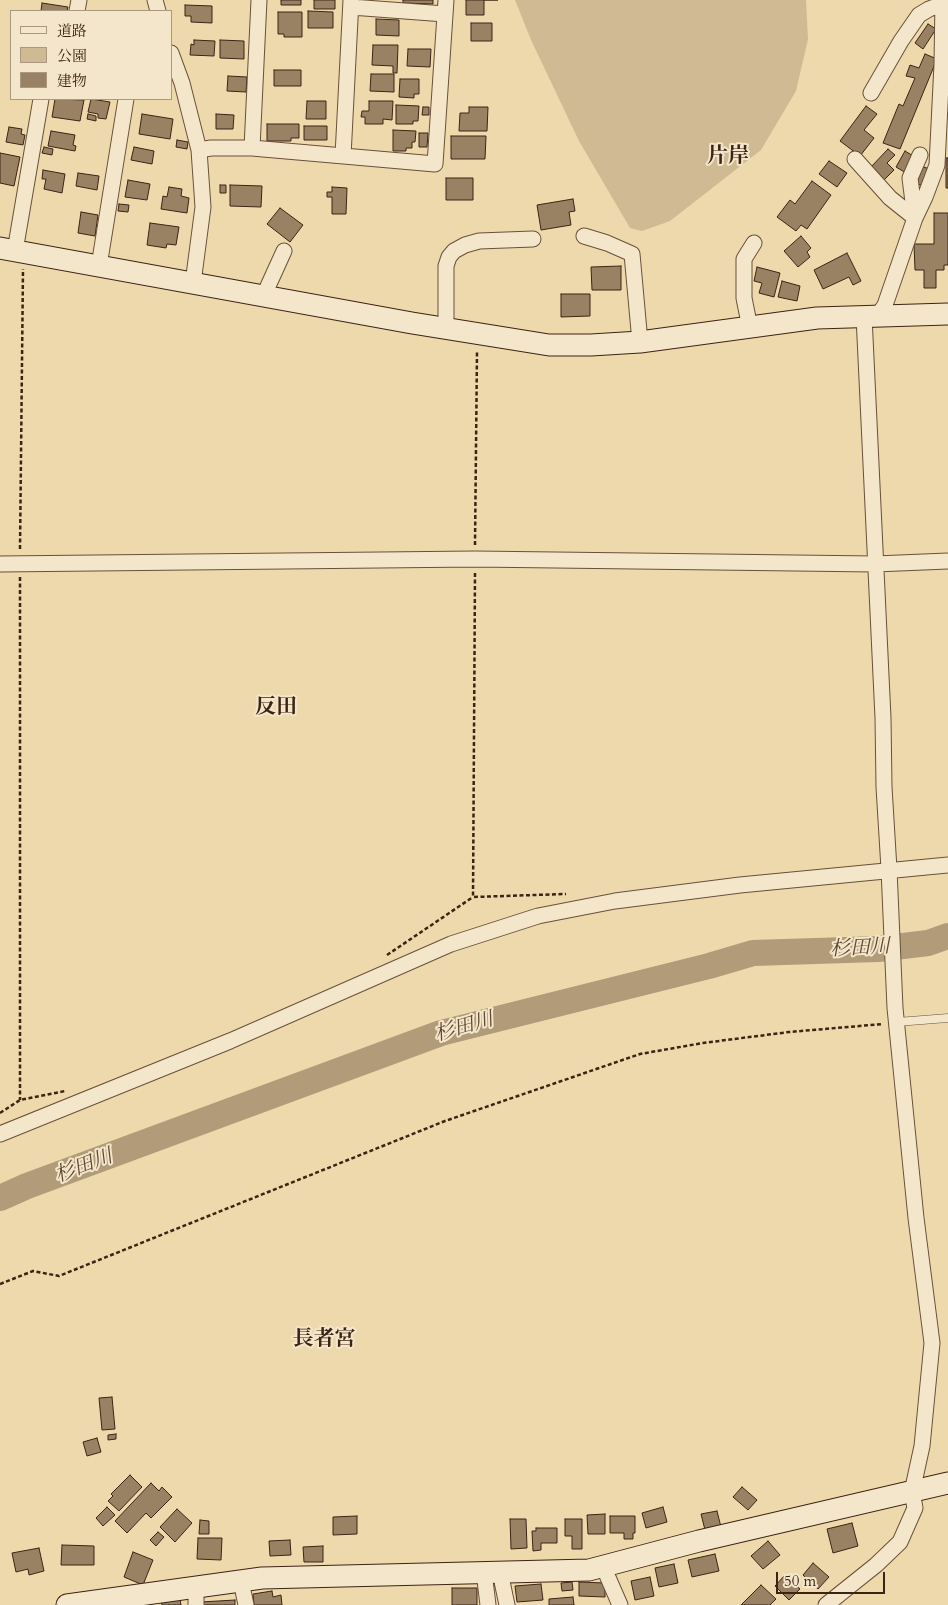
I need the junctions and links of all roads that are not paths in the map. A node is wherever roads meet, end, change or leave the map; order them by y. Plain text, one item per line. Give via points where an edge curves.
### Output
1 (259, 0) edge
2 (943, 2) edge
3 (351, 3) edge
4 (445, 7) edge
5 (173, 60) edge
6 (871, 93) dead end
7 (41, 100) edge
8 (126, 100) edge
9 (943, 147) edge
10 (252, 148) junction
11 (200, 150) junction
12 (920, 155) dead end
13 (343, 156) junction
14 (855, 159) dead end
15 (915, 218) junction
16 (584, 236) dead end
17 (533, 239) dead end
18 (754, 243) dead end
19 (13, 251) edge
20 (284, 251) dead end
21 (99, 266) junction
22 (192, 283) junction
23 (264, 295) junction
24 (948, 314) edge
25 (871, 316) junction
26 (446, 328) junction
27 (750, 328) junction
28 (640, 342) junction
29 (948, 561) edge
30 (0, 564) edge
31 (875, 564) junction
32 (948, 865) edge
33 (890, 876) junction
34 (896, 1015) junction
35 (948, 1018) edge
36 (0, 1134) edge
37 (948, 1483) edge
38 (912, 1492) junction
39 (602, 1566) junction
40 (492, 1572) junction
41 (241, 1581) junction
42 (196, 1596) edge
43 (67, 1605) edge
44 (246, 1605) edge
45 (488, 1605) edge
46 (507, 1605) edge
47 (620, 1605) edge
48 (826, 1605) edge

1 - 10 street
2 - 6 street via 918,15
2 - 9 street
3 - 4 street
3 - 13 street
4 - 13 street via 435,164
5 - 11 street
7 - 19 street
8 - 21 street
9 - 15 street via 926,197
10 - 11 street
10 - 13 street
11 - 22 street via 203,207
12 - 15 street via 910,178
14 - 15 street via 890,198
15 - 25 street via 885,305
16 - 28 street via 632,254
17 - 26 street via 478,241 454,251 446,266
18 - 27 street via 744,259 744,298
19 - 21 street
20 - 23 street
21 - 22 street
22 - 23 street
23 - 26 street
24 - 25 street
25 - 27 street via 817,318
25 - 31 street
26 - 28 street via 549,345
27 - 28 street
29 - 31 street
30 - 31 street via 475,559
31 - 33 street
32 - 33 street
33 - 34 street
33 - 36 street via 740,885 615,901 538,916 450,944 230,1041
34 - 35 lane
34 - 38 street via 932,1343 922,1446
37 - 38 street
38 - 39 street
38 - 48 street via 915,1508 900,1542
39 - 40 street via 589,1570
39 - 47 street
40 - 41 street
40 - 45 street
40 - 46 street
41 - 42 street
41 - 44 street
42 - 43 street

